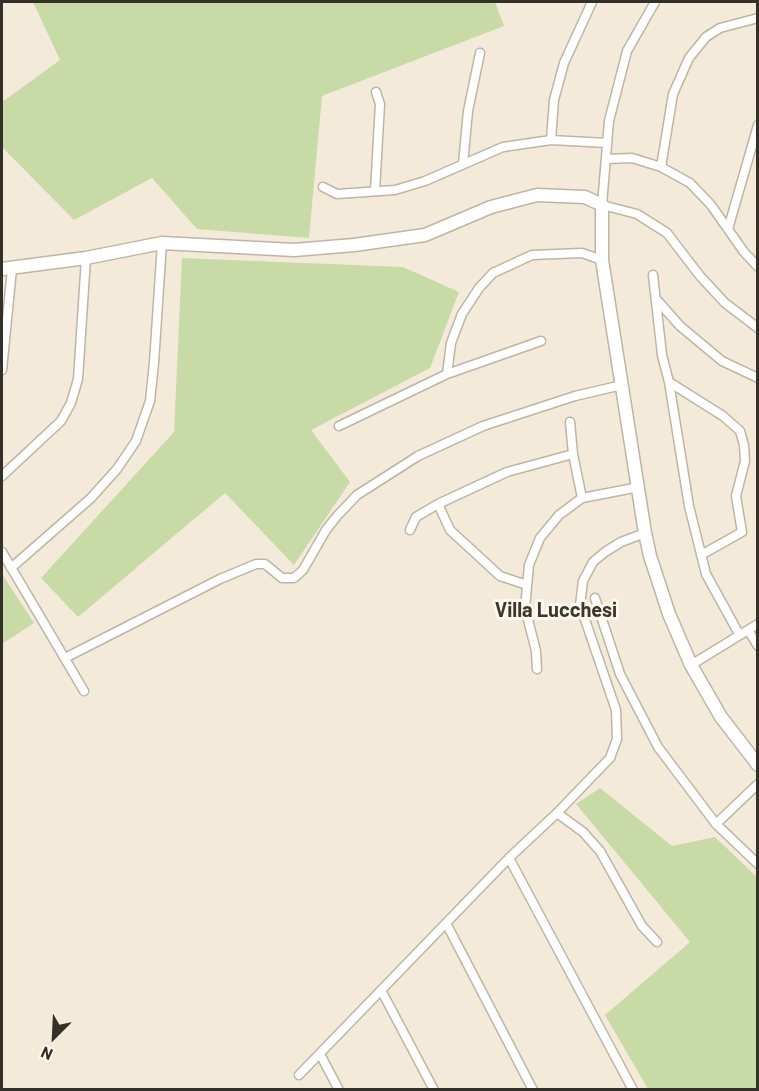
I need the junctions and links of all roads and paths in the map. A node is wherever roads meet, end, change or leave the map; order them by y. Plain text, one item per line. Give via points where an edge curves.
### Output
1 (592, 2) edge
2 (655, 2) edge
3 (758, 18) edge
4 (480, 53) dead end
5 (376, 92) dead end
6 (758, 125) edge
7 (551, 140) junction
8 (607, 143) junction
9 (606, 159) junction
10 (463, 164) junction
11 (661, 166) junction
12 (323, 187) dead end
13 (375, 191) junction
14 (602, 205) junction
15 (728, 229) junction
16 (162, 243) junction
17 (86, 258) junction
18 (602, 260) junction
19 (758, 267) edge
20 (7, 269) edge
21 (653, 275) dead end
22 (656, 300) junction
23 (758, 328) edge
24 (541, 341) dead end
25 (2, 370) edge
26 (447, 374) junction
27 (758, 378) edge
28 (669, 382) junction
29 (622, 385) junction
30 (570, 422) dead end
31 (339, 426) dead end
32 (573, 454) junction
33 (2, 476) edge
34 (639, 486) junction
35 (582, 498) junction
36 (438, 504) junction
37 (410, 530) dead end
38 (645, 533) junction
39 (2, 552) edge
40 (701, 555) junction
41 (11, 568) junction
42 (527, 585) junction
43 (595, 598) dead end
44 (758, 624) edge
45 (748, 630) junction
46 (738, 634) junction
47 (758, 646) edge
48 (65, 658) junction
49 (691, 665) junction
50 (537, 669) dead end
51 (84, 691) dead end
52 (758, 765) edge
53 (758, 784) edge
54 (557, 813) junction
55 (716, 824) junction
56 (509, 858) junction
57 (758, 864) edge
58 (446, 923) junction
59 (657, 942) dead end
60 (381, 990) junction
61 (320, 1054) junction
62 (299, 1075) dead end
63 (339, 1089) edge
64 (434, 1089) edge
65 (533, 1089) edge
66 (633, 1089) edge

1 - 7 street via 564,63 554,100
2 - 8 street via 627,51
3 - 11 street via 720,28 689,58 673,94
4 - 10 street via 468,111
5 - 13 street via 380,104
6 - 15 street
7 - 8 street
7 - 10 street via 502,147
8 - 9 street
9 - 11 street via 632,158
9 - 14 street
10 - 13 street via 425,181
11 - 15 street via 690,183
12 - 13 street via 336,194
14 - 16 street via 585,197 537,195 491,207 425,235 354,245 294,250
14 - 18 street
14 - 23 street via 637,214 667,233 725,303
15 - 19 street
16 - 17 street
16 - 41 street via 150,401 136,441 91,498
17 - 20 street
17 - 33 street via 78,379 71,403 60,421
18 - 26 street via 582,253 532,255 493,273 462,314 451,343
18 - 29 street
20 - 25 street
21 - 22 street
22 - 27 street via 722,361
22 - 28 street
24 - 26 street
26 - 31 street
28 - 40 street
28 - 40 street via 723,416 740,431 744,445 745,461 736,496 742,532
29 - 34 street
29 - 48 street via 483,426 418,456 357,495 337,516 294,578 282,578 265,564 256,564
30 - 32 street
32 - 35 street
32 - 36 street via 507,472
34 - 35 street
34 - 38 street
35 - 42 street via 559,515 540,538 529,565
36 - 37 street via 416,517
36 - 42 street via 450,530 500,576
38 - 49 street via 669,614
38 - 54 street via 605,552 593,562 583,581 580,605 616,710 617,739 610,758
39 - 41 street
40 - 46 street via 706,574
41 - 48 street
42 - 50 street via 525,608
43 - 55 street via 621,674 658,747
44 - 45 street
45 - 46 street
45 - 47 street
46 - 49 street
48 - 51 street
49 - 52 street via 721,717
53 - 55 street
54 - 56 street
54 - 59 street via 600,851 642,926
55 - 57 street
56 - 58 street
56 - 66 street
58 - 60 street
58 - 65 street
60 - 61 street
60 - 64 street
61 - 62 street
61 - 63 street

